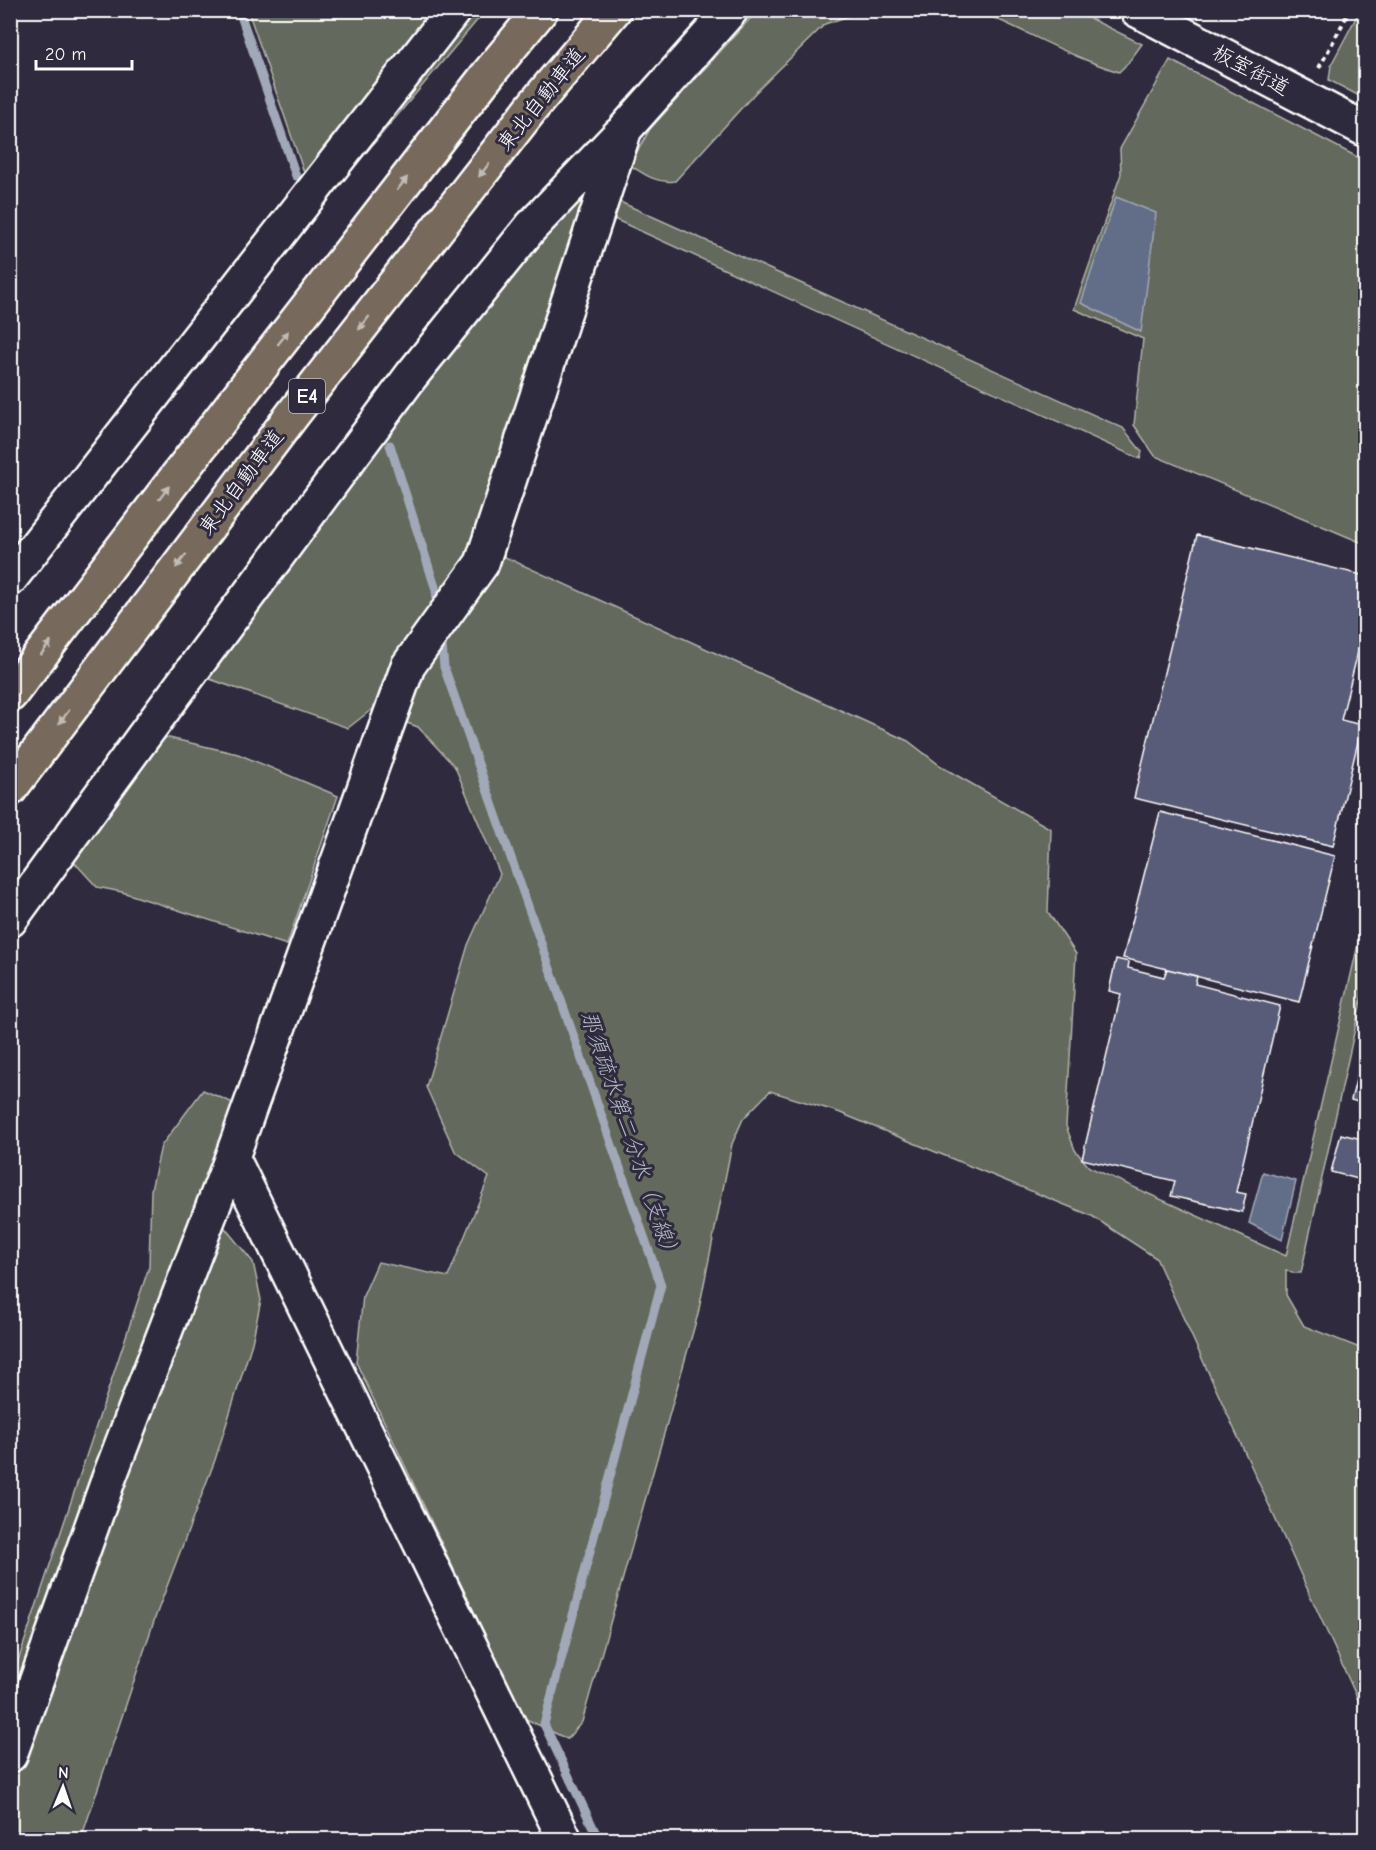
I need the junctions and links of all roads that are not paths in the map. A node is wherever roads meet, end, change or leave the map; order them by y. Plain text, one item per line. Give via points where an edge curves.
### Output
1 (454, 10) edge
2 (540, 10) edge
3 (614, 10) edge
4 (730, 10) edge
5 (1137, 10) edge
6 (625, 129) junction
7 (1365, 130) edge
8 (10, 579) edge
9 (10, 695) edge
10 (10, 789) edge
11 (10, 920) edge
12 (232, 1158) junction
13 (10, 1755) edge
14 (565, 1839) edge

1 - 8 street
9 -> 2 highway, E4
3 -> 10 highway, 東北自動車道 / E4 via 534,105 300,404
4 - 6 street
5 - 7 street, 板室街道
6 - 11 street via 531,227 411,376
6 - 12 street via 482,563 408,666
12 - 13 street via 109,1478
12 - 14 street

